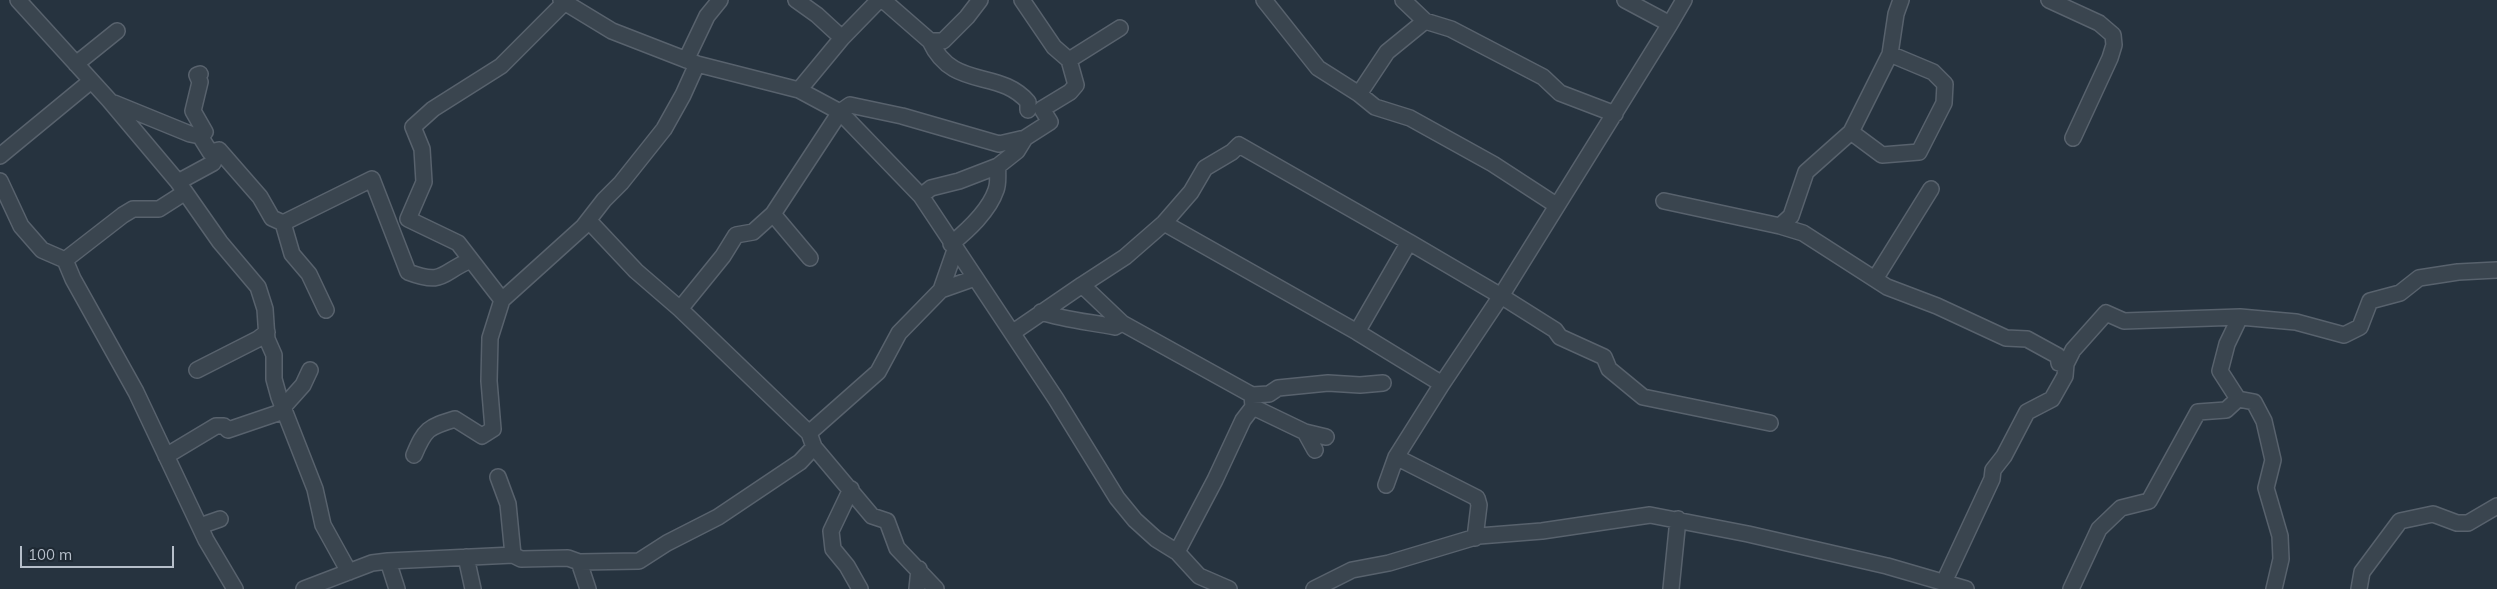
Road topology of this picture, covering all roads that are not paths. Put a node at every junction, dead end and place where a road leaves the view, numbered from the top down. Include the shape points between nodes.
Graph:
1 (18, 0) edge
2 (720, 0) edge
3 (796, 0) edge
4 (879, 0) edge
5 (884, 0) edge
6 (980, 0) edge
7 (1022, 0) edge
8 (1264, 0) edge
9 (1403, 0) edge
10 (1625, 0) edge
11 (1684, 0) edge
12 (1901, 0) edge
13 (564, 1) edge
14 (2057, 2) edge
15 (1425, 21) junction
16 (1670, 24) junction
17 (1120, 28) dead end
18 (117, 31) dead end
19 (842, 38) junction
20 (930, 41) junction
21 (1890, 54) junction
22 (1070, 60) junction
23 (692, 62) junction
24 (76, 64) junction
25 (200, 74) dead end
26 (91, 81) junction
27 (799, 90) junction
28 (1359, 94) junction
29 (110, 102) junction
30 (1028, 110) dead end
31 (840, 112) junction
32 (1615, 114) junction
33 (1851, 132) junction
34 (201, 137) junction
35 (1025, 138) junction
36 (2073, 138) dead end
37 (219, 150) junction
38 (0, 156) edge
39 (998, 166) junction
40 (0, 182) edge
41 (181, 188) junction
42 (1931, 189) dead end
43 (920, 196) junction
44 (1664, 201) dead end
45 (1556, 205) junction
46 (773, 214) junction
47 (589, 221) junction
48 (283, 222) junction
49 (1164, 223) junction
50 (1780, 226) junction
51 (1409, 242) junction
52 (953, 247) junction
53 (810, 258) dead end
54 (65, 260) junction
55 (471, 260) junction
56 (2497, 270) edge
57 (975, 278) junction
58 (1876, 279) junction
59 (1082, 285) junction
60 (941, 290) junction
61 (1501, 296) junction
62 (502, 300) junction
63 (680, 309) junction
64 (326, 310) dead end
65 (1041, 312) junction
66 (2240, 316) junction
67 (1122, 323) junction
68 (267, 332) junction
69 (1357, 332) junction
70 (1012, 333) junction
71 (2066, 364) junction
72 (197, 370) dead end
73 (314, 376) dead end
74 (1383, 383) dead end
75 (1442, 384) junction
76 (2238, 399) junction
77 (1253, 401) junction
78 (284, 408) junction
79 (1770, 423) dead end
80 (1305, 432) junction
81 (1326, 437) dead end
82 (812, 440) junction
83 (1315, 450) dead end
84 (414, 455) dead end
85 (166, 456) junction
86 (1396, 457) junction
87 (498, 477) dead end
88 (1386, 485) dead end
89 (851, 488) junction
90 (2497, 506) edge
91 (220, 518) dead end
92 (1678, 519) junction
93 (200, 526) junction
94 (1475, 538) junction
95 (1177, 552) junction
96 (513, 555) junction
97 (466, 557) junction
98 (388, 561) junction
99 (579, 562) junction
100 (919, 570) junction
101 (350, 572) junction
102 (1198, 583) edge
103 (1948, 586) edge
104 (235, 589) edge
105 (304, 589) edge
106 (397, 589) edge
107 (473, 589) edge
108 (588, 589) edge
109 (860, 589) edge
110 (917, 589) edge
111 (936, 589) edge
112 (1229, 589) edge
113 (1314, 589) edge
114 (1671, 589) edge
115 (1966, 589) edge
116 (2071, 589) edge
117 (2274, 589) edge
118 (2359, 589) edge

1 - 24 street
2 - 23 street via 707,16
3 - 19 street
4 - 19 street
5 - 20 street
6 - 20 street via 943,41
7 - 22 street via 1054,47
8 - 28 street via 1318,68
9 - 15 street
10 - 16 street
11 - 16 street
12 - 21 street
13 - 23 street via 612,31
13 - 55 street via 500,66 433,109 413,127 422,149 424,182 408,219 458,243
14 - 36 street via 2099,23 2114,35 2110,58
15 - 28 street via 1387,52
15 - 32 street via 1451,29 1543,77 1560,94
16 - 32 street
17 - 22 street
18 - 24 street
19 - 27 street
20 - 30 street via 938,54 964,75 1014,88 1028,102
21 - 33 street
21 - 33 street via 1933,72 1945,84 1944,103 1919,152 1882,155
22 - 35 street via 1076,85 1042,110 1050,122
23 - 27 street
23 - 47 street via 683,95 664,129
24 - 26 street
25 - 34 street via 197,75 200,82 193,111 204,132
26 - 29 street
26 - 38 street
27 - 31 street
28 - 45 street via 1375,107 1410,118 1493,164
29 - 34 street
29 - 41 street
31 - 35 street via 850,105 873,109 999,144
31 - 43 street
31 - 46 street
32 - 45 street
33 - 50 street via 1806,172 1791,216
34 - 37 street via 210,152
35 - 39 street via 1017,150
37 - 41 street via 214,163
37 - 48 street via 260,197 272,218
39 - 43 street via 931,188
39 - 52 street via 996,190 990,202
40 - 54 street via 21,226 42,250
41 - 54 street via 160,209 134,209 123,215
41 - 68 street via 258,287 265,309
42 - 58 street
43 - 52 street
44 - 50 street
45 - 61 street
46 - 53 street
46 - 63 street via 753,232 736,235
47 - 62 street
47 - 63 street via 636,271
48 - 55 street via 372,179 408,272 438,279
48 - 64 street via 292,254 309,274
49 - 51 street via 1191,192 1205,168 1239,144
49 - 59 street via 1125,257
49 - 69 street
50 - 58 street via 1803,233
51 - 61 street
51 - 69 street
52 - 57 street
52 - 60 street
54 - 85 street via 136,392
55 - 62 street
56 - 66 street via 2419,278 2400,293 2370,301 2360,327 2344,335 2296,322
57 - 60 street
57 - 70 street
58 - 71 street via 1887,287 2006,338 2027,339 2058,356 2059,363
59 - 65 street
59 - 67 street
60 - 82 street via 899,333 878,372
61 - 75 street
61 - 79 street via 1555,330 1560,337 1604,357 1609,369 1643,397
62 - 84 street via 490,338 493,428 482,436 455,419 432,426 423,433
63 - 82 street
65 - 67 street via 1063,320 1084,320 1115,327
65 - 70 street
66 - 71 street via 2124,321 2106,313 2073,350
66 - 76 street via 2227,344 2220,371
67 - 77 street
68 - 72 street
68 - 78 street via 274,355 274,379
69 - 75 street
70 - 95 street via 1117,498 1156,539
71 - 103 street via 2065,376 2052,398 2027,412 1993,470
73 - 78 street
74 - 77 street via 1328,382 1278,388
75 - 86 street
76 - 116 street via 2226,410 2198,412 2149,500 2121,508 2099,529
76 - 117 street via 2254,402 2264,421 2274,460 2266,488 2280,536 2281,559
77 - 80 street
77 - 95 street
78 - 85 street via 228,430 224,426 216,426
78 - 101 street via 315,489 324,525
80 - 81 street
80 - 83 street
82 - 89 street
82 - 99 street via 800,462 718,517 639,561
85 - 93 street
86 - 88 street
86 - 94 street via 1477,498
87 - 96 street via 508,504
89 - 100 street via 872,516 887,521 897,548
89 - 109 street via 832,531 833,549
90 - 118 street via 2468,523 2433,514 2400,521 2362,572
91 - 93 street
92 - 94 street via 1650,515
92 - 103 street via 1887,566
92 - 114 street
93 - 104 street
94 - 113 street via 1352,570
95 - 102 street
96 - 97 street
96 - 99 street via 522,559 568,558
97 - 98 street
97 - 107 street
98 - 101 street via 372,563
98 - 106 street
99 - 108 street
100 - 110 street
100 - 111 street
101 - 105 street
102 - 112 street
103 - 115 street

